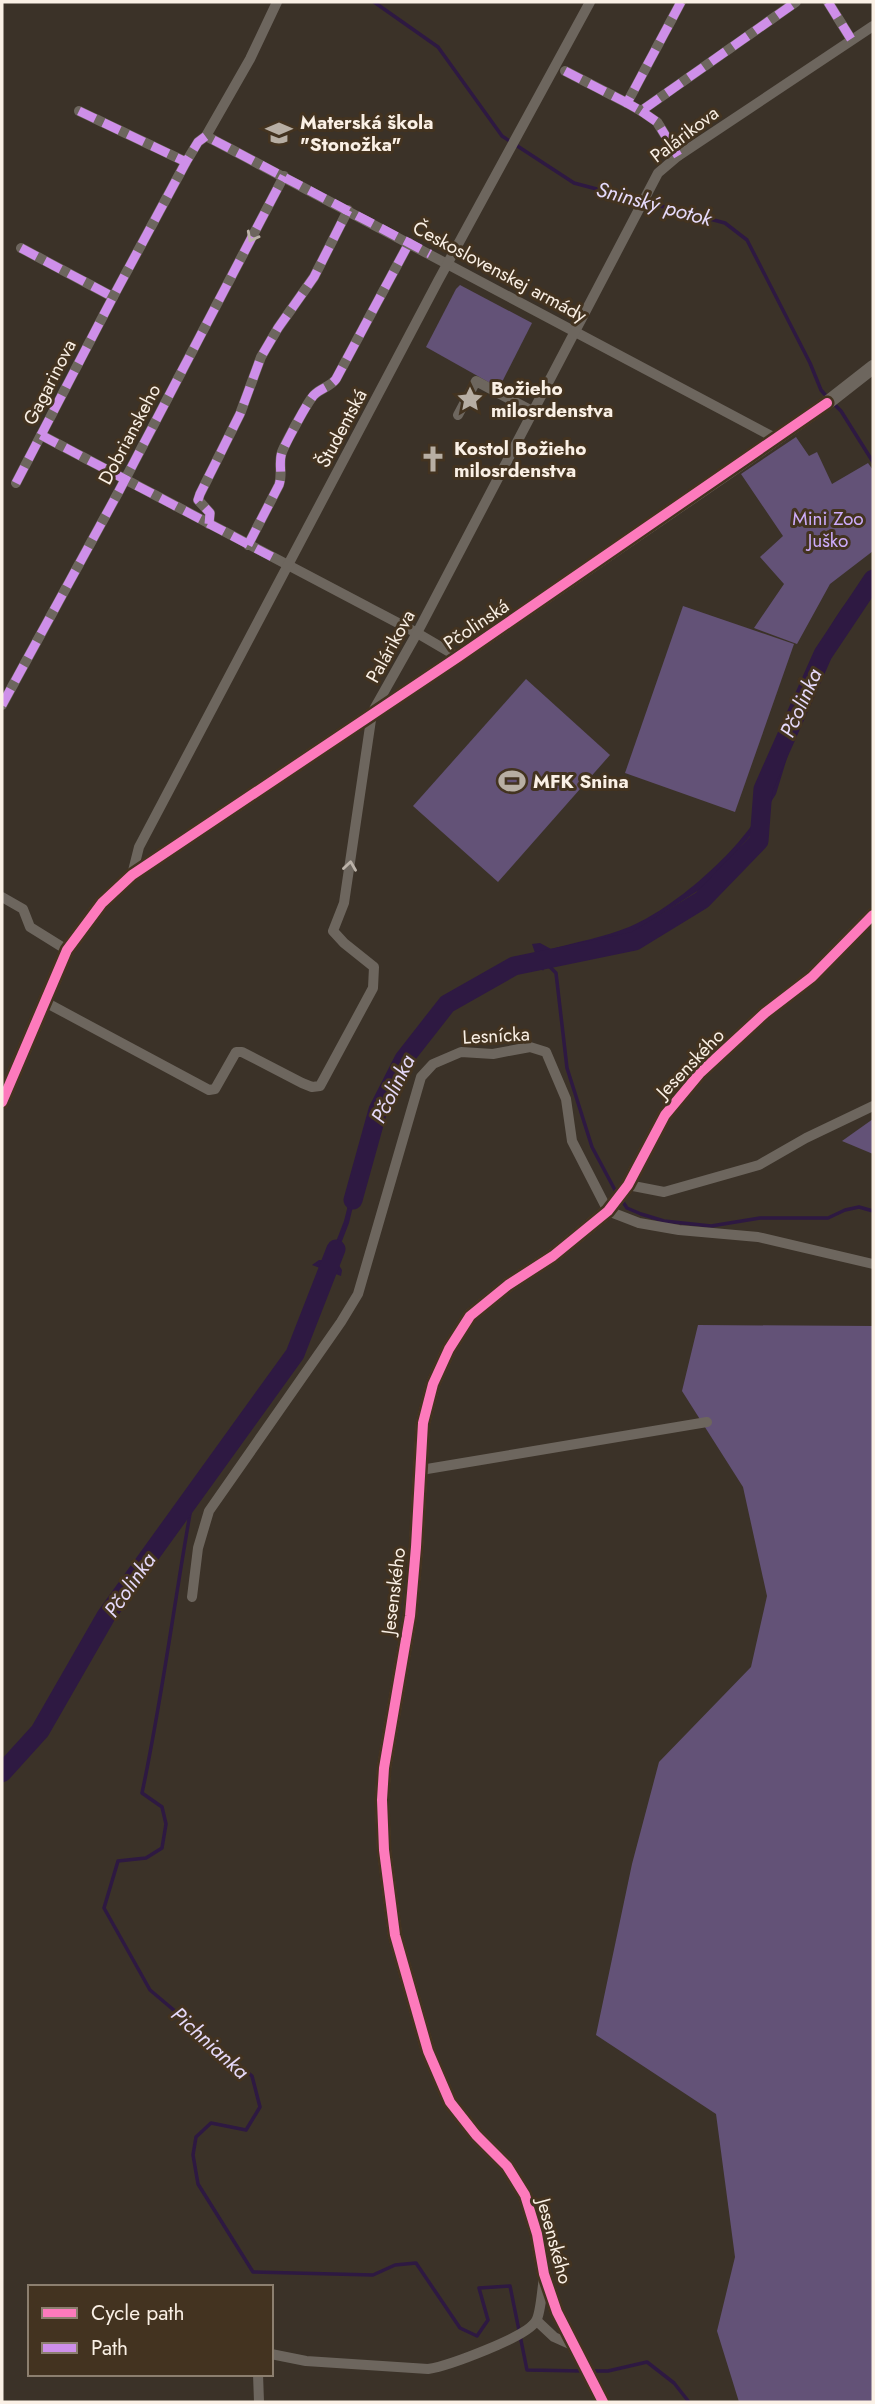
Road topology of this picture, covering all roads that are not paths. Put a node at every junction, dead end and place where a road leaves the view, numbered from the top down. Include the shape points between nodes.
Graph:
1 (277, 2) edge
2 (590, 2) edge
3 (681, 2) edge
4 (796, 2) edge
5 (828, 2) edge
6 (873, 26) edge
7 (851, 39) junction
8 (565, 71) dead end
9 (627, 103) junction
10 (79, 111) dead end
11 (641, 111) junction
12 (206, 136) junction
13 (678, 156) junction
14 (186, 162) junction
15 (284, 177) junction
16 (348, 210) junction
17 (409, 243) junction
18 (21, 248) dead end
19 (447, 263) junction
20 (113, 297) junction
21 (574, 330) junction
22 (873, 368) edge
23 (532, 411) junction
24 (458, 415) dead end
25 (41, 435) junction
26 (777, 439) junction
27 (125, 480) junction
28 (16, 483) dead end
29 (209, 524) junction
30 (248, 545) junction
31 (288, 566) junction
32 (417, 633) junction
33 (458, 657) junction
34 (2, 705) edge
35 (372, 713) junction
36 (132, 875) junction
37 (2, 897) edge
38 (873, 915) edge
39 (67, 950) junction
40 (45, 1002) junction
41 (2, 1102) edge
42 (873, 1106) edge
43 (628, 1185) junction
44 (608, 1211) junction
45 (873, 1264) edge
46 (707, 1422) dead end
47 (421, 1470) junction
48 (192, 1597) dead end
49 (544, 2274) junction
50 (537, 2321) junction
51 (574, 2346) junction
52 (273, 2354) edge
53 (258, 2376) edge
54 (260, 2402) edge
55 (603, 2402) edge

1 - 12 street, Gagarinova
2 - 19 street, Študentská
3 - 9 street
4 - 11 street
5 - 7 street
6 - 7 street, Palárikova
7 - 13 street, Palárikova
8 - 9 street
9 - 11 street
10 - 14 street
11 - 13 street via 657,122
12 - 14 street, Gagarinova
12 - 15 street, Československej armády
13 - 21 street, Palárikova via 657,173
14 - 20 street, Gagarinova
15 - 16 street, Československej armády
15 -> 27 street, Dobrianskeho
16 - 17 street, Československej armády
16 - 29 street via 314,277 261,357 240,414 200,494 198,500 210,513
17 - 19 street, Československej armády
17 - 30 street via 336,379 312,396 282,452 279,485
18 - 20 street
19 - 21 street, Československej armády
19 - 31 street, Študentská
20 - 25 street, Gagarinova
21 - 23 street, Palárikova
21 - 26 street, Československej armády
22 - 26 street, Pčolinská
23 - 24 street via 477,381
23 - 32 street, Palárikova
25 - 27 street
25 - 28 street, Gagarinova
26 - 33 street, Pčolinská
27 - 29 street
27 - 34 street, Dobrianskeho
29 - 30 street
30 - 31 street
31 - 32 street
31 - 36 street, Študentská via 139,848
32 - 33 street
32 - 35 street, Palárikova
33 - 35 street, Pčolinská
35 - 36 street, Pčolinská
40 -> 35 street, Palárikova via 209,1090 215,1089 236,1052 302,1083 320,1086 373,988 374,967 333,931 344,903
36 - 39 street, Pčolinská via 102,903
37 - 39 street via 23,909 30,927
38 - 43 street, Jesenského via 812,977 765,1013 701,1073 665,1115
39 - 40 street, Pčolinská
40 - 41 street, Pčolinská
42 - 43 street via 759,1165 664,1192
43 - 44 street, Jesenského
44 - 45 street via 639,1223 758,1237
44 - 47 street, Jesenského via 470,1316 433,1384 423,1423
44 - 48 street, Lesnícka via 572,1141 566,1099 546,1052 530,1047 493,1054 461,1052 433,1064 421,1077 358,1294 209,1511 198,1548
46 - 47 street
47 - 49 street, Jesenského via 410,1616 382,1789 395,1935 433,2064 450,2102 508,2166 525,2195
49 - 50 street
49 - 51 street, Jesenského via 556,2312
50 - 51 street via 554,2337
50 - 52 street via 463,2361 428,2369
51 - 55 street, Jesenského
53 - 54 street

